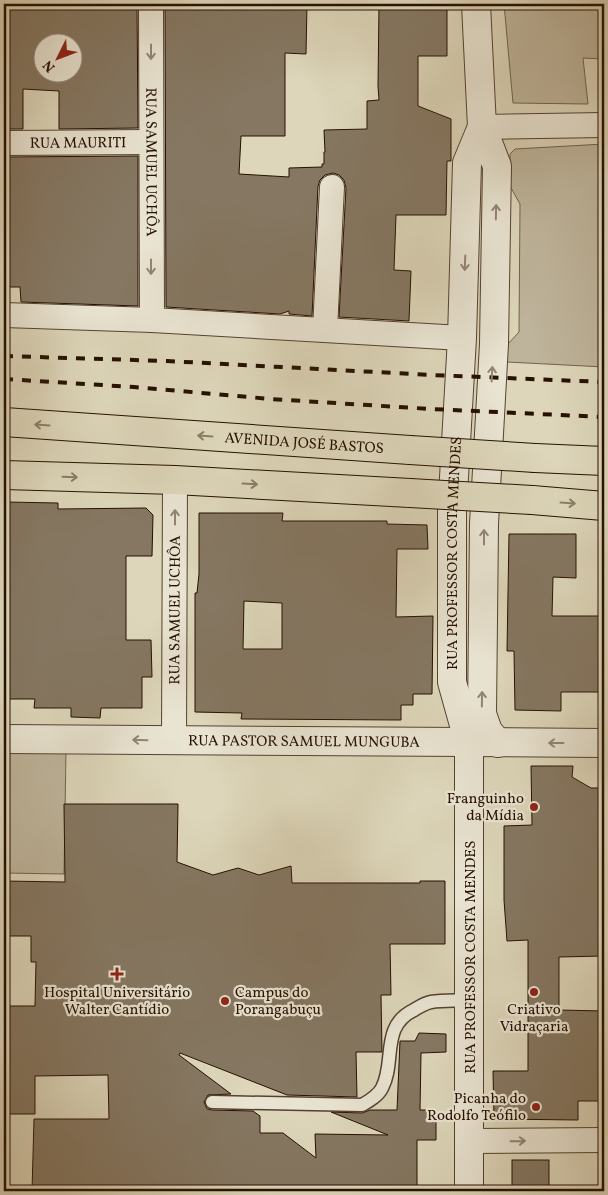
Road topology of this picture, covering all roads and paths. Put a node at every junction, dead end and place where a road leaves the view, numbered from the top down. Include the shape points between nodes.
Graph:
1 (150, 4) edge
2 (476, 4) edge
3 (604, 125) edge
4 (482, 127) junction
5 (151, 142) junction
6 (4, 143) edge
7 (332, 187) dead end
8 (4, 315) edge
9 (152, 320) junction
10 (325, 330) junction
11 (462, 338) junction
12 (4, 422) edge
13 (604, 461) edge
14 (4, 475) edge
15 (175, 480) junction
16 (604, 506) edge
17 (4, 739) edge
18 (174, 741) junction
19 (469, 743) junction
20 (498, 743) junction
21 (604, 743) edge
22 (470, 1000) junction
23 (212, 1102) dead end
24 (604, 1140) edge
25 (470, 1141) junction
26 (469, 1191) edge

1 -> 5 street, RUA SAMUEL UCHÔA
2 - 4 street, RUA PROFESSOR COSTA MENDES
3 - 4 street
4 -> 11 street, RUA PROFESSOR COSTA MENDES via 467,162
20 -> 4 street, RUA PROFESSOR COSTA MENDES via 488,731 482,714 484,524 494,344 497,166
5 - 6 street, RUA MAURITI
5 -> 9 street, RUA SAMUEL UCHÔA
7 - 10 street
8 - 9 street
9 - 10 street
10 - 11 street
11 - 19 street, RUA PROFESSOR COSTA MENDES via 452,512 452,682
13 -> 12 main road, AVENIDA JOSÉ BASTOS, bridge
14 -> 15 main road
15 -> 16 main road, bridge
18 -> 15 street, RUA SAMUEL UCHÔA
18 -> 17 street, RUA PASTOR SAMUEL MUNGUBA
18 - 19 street, RUA PASTOR SAMUEL MUNGUBA
19 - 20 street, RUA PASTOR SAMUEL MUNGUBA
19 - 22 street, RUA PROFESSOR COSTA MENDES
21 -> 20 street, RUA PASTOR SAMUEL MUNGUBA
22 - 23 lane via 430,1002 408,1012 393,1030 382,1088 362,1105
22 - 25 street, RUA PROFESSOR COSTA MENDES
25 -> 24 street
25 - 26 street, RUA PROFESSOR COSTA MENDES

